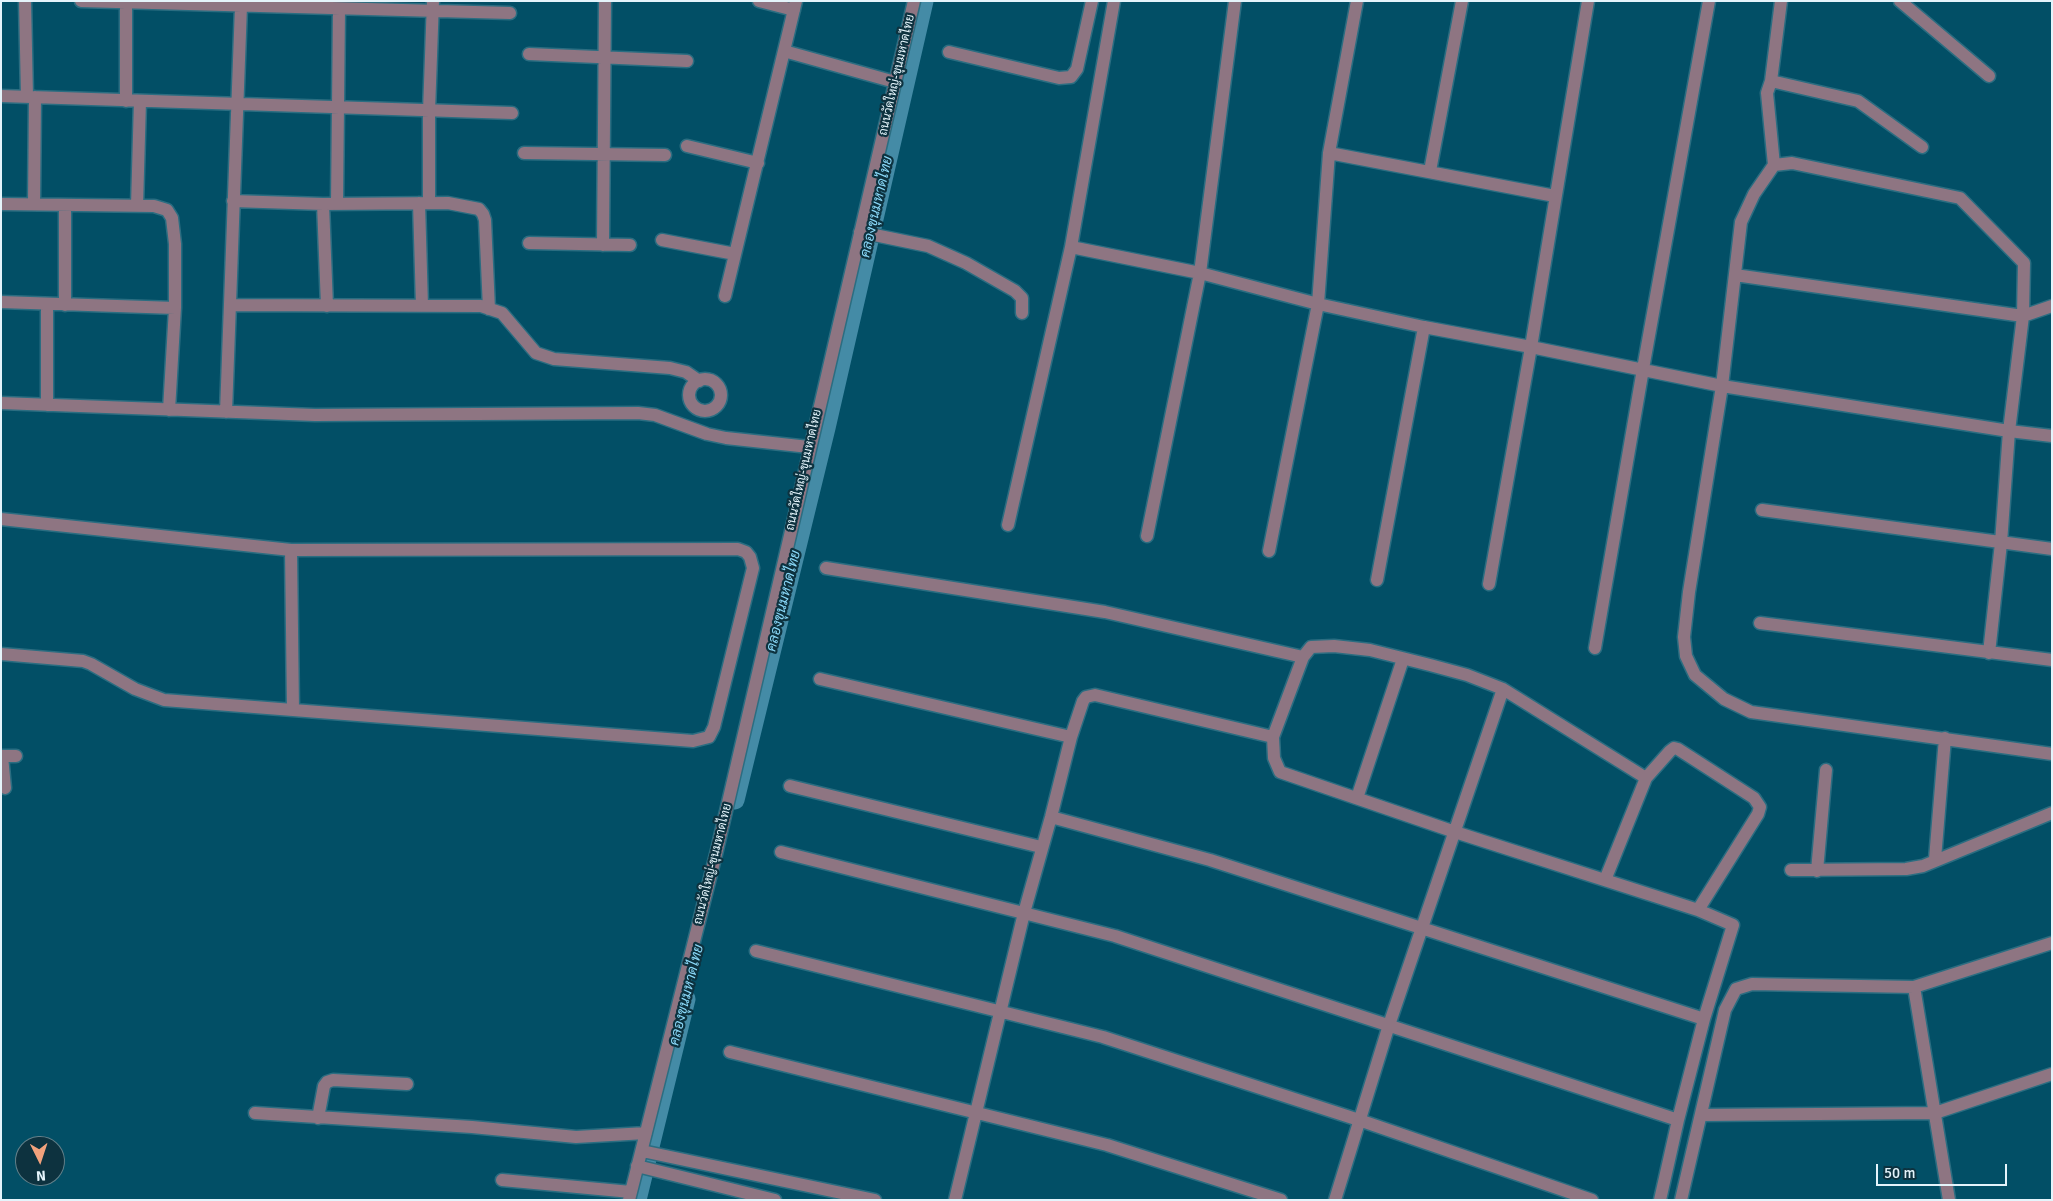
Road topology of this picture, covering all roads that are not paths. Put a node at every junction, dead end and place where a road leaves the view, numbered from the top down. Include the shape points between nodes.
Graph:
1 (25, 1) edge
2 (81, 1) edge
3 (605, 1) edge
4 (759, 1) edge
5 (914, 1) edge
6 (1092, 1) edge
7 (1114, 1) edge
8 (1235, 1) edge
9 (1357, 1) edge
10 (1462, 1) edge
11 (1588, 1) edge
12 (1709, 1) edge
13 (1781, 1) edge
14 (1900, 1) edge
15 (126, 4) junction
16 (795, 5) edge
17 (241, 6) junction
18 (434, 6) edge
19 (339, 9) junction
20 (510, 13) dead end
21 (784, 51) junction
22 (949, 52) dead end
23 (529, 54) dead end
24 (603, 58) junction
25 (687, 61) dead end
26 (1989, 76) dead end
27 (1771, 81) junction
28 (895, 82) junction
29 (1, 96) edge
30 (31, 97) junction
31 (126, 100) junction
32 (140, 101) junction
33 (236, 104) junction
34 (339, 108) junction
35 (429, 110) junction
36 (512, 113) dead end
37 (687, 146) dead end
38 (1922, 147) dead end
39 (524, 153) dead end
40 (1329, 153) junction
41 (602, 154) junction
42 (665, 155) dead end
43 (758, 163) junction
44 (1774, 165) junction
45 (1430, 171) junction
46 (1555, 196) junction
47 (233, 201) junction
48 (337, 203) junction
49 (424, 203) junction
50 (1, 204) edge
51 (34, 204) junction
52 (323, 204) junction
53 (65, 205) junction
54 (137, 206) junction
55 (865, 233) junction
56 (662, 240) dead end
57 (529, 243) dead end
58 (603, 245) junction
59 (630, 245) dead end
60 (1071, 247) junction
61 (735, 254) junction
62 (1200, 273) junction
63 (1735, 275) junction
64 (725, 296) dead end
65 (1, 302) edge
66 (47, 304) junction
67 (1318, 304) junction
68 (65, 305) junction
69 (230, 305) junction
70 (326, 306) junction
71 (422, 306) junction
72 (2052, 306) edge
73 (175, 308) junction
74 (489, 309) junction
75 (1022, 313) dead end
76 (2023, 316) junction
77 (1424, 327) junction
78 (1531, 347) junction
79 (1643, 369) junction
80 (699, 381) junction
81 (1722, 386) junction
82 (1, 403) edge
83 (47, 405) junction
84 (169, 410) junction
85 (706, 411) junction
86 (226, 412) junction
87 (2009, 431) junction
88 (707, 434) junction
89 (2052, 436) edge
90 (809, 447) junction
91 (1762, 510) dead end
92 (1, 519) edge
93 (1008, 525) dead end
94 (1147, 536) dead end
95 (2001, 542) junction
96 (2052, 549) edge
97 (291, 550) junction
98 (1269, 552) dead end
99 (826, 568) dead end
100 (1377, 580) dead end
101 (1489, 584) dead end
102 (1760, 624) dead end
103 (1595, 648) dead end
104 (1989, 653) junction
105 (1, 654) edge
106 (1303, 657) junction
107 (1404, 659) junction
108 (2052, 660) edge
109 (820, 679) dead end
110 (1503, 689) junction
111 (293, 710) junction
112 (1071, 737) junction
113 (1273, 737) junction
114 (1946, 738) junction
115 (2052, 754) edge
116 (2, 756) edge
117 (16, 756) dead end
118 (1826, 770) dead end
119 (1646, 778) junction
120 (790, 786) dead end
121 (5, 788) dead end
122 (1357, 798) junction
123 (2052, 813) edge
124 (1051, 817) junction
125 (1455, 832) junction
126 (1042, 846) junction
127 (781, 852) dead end
128 (1935, 860) junction
129 (1791, 870) dead end
130 (1817, 871) junction
131 (1605, 880) junction
132 (1698, 910) junction
133 (1024, 913) junction
134 (1422, 929) junction
135 (2052, 943) edge
136 (756, 951) dead end
137 (1914, 987) junction
138 (1000, 1012) junction
139 (1704, 1019) junction
140 (1389, 1025) junction
141 (730, 1052) dead end
142 (2052, 1074) edge
143 (407, 1084) dead end
144 (256, 1113) dead end
145 (976, 1113) junction
146 (1935, 1113) junction
147 (1701, 1115) junction
148 (318, 1118) junction
149 (1359, 1120) junction
150 (1678, 1120) junction
151 (646, 1133) junction
152 (647, 1152) junction
153 (643, 1168) junction
154 (739, 1171) junction
155 (502, 1180) dead end
156 (734, 1195) edge
157 (630, 1196) edge
158 (775, 1200) edge
159 (875, 1200) edge
160 (956, 1200) edge
161 (1282, 1200) edge
162 (1335, 1200) edge
163 (1592, 1200) edge
164 (1660, 1200) edge
165 (1681, 1200) edge
166 (1949, 1200) edge

1 - 30 street
2 - 15 street
3 - 24 street
4 - 16 street
5 - 28 street, ถนนวัดใหญ่-ขุนมหาดไทย
6 - 22 street via 1077,69 1071,77 1059,78
7 - 60 street
8 - 62 street
9 - 40 street
10 - 45 street
11 - 46 street
12 - 79 street
13 - 27 street
14 - 26 street
15 - 17 street
15 - 31 street
16 - 21 street
17 - 19 street
17 - 33 street
18 - 19 street
18 - 20 street
18 - 35 street
19 - 34 street
21 - 28 street
21 - 43 street
23 - 24 street
24 - 25 street
24 - 41 street
27 - 38 street via 1858,101
27 - 44 street via 1767,93
28 - 55 street, ถนนวัดใหญ่-ขุนมหาดไทย
29 - 30 street
30 - 31 street
30 - 51 street
31 - 32 street
32 - 33 street
32 - 54 street
33 - 34 street
33 - 47 street
34 - 35 street
34 - 48 street
35 - 36 street
35 - 49 street
37 - 43 street
39 - 41 street
40 - 45 street
40 - 67 street
41 - 42 street
41 - 58 street
43 - 61 street
44 - 63 street via 1754,194 1741,222
44 - 76 street via 1792,163 1960,198 2024,263
45 - 46 street
46 - 78 street
47 - 52 street
47 - 69 street
48 - 49 street
48 - 52 street
49 - 71 street
49 - 74 street via 448,203 478,209 483,214
50 - 51 street
51 - 53 street
52 - 70 street
53 - 54 street
53 - 68 street
54 - 73 street via 167,210 172,218
55 - 75 street via 928,246 951,256 1014,291 1022,298
55 - 90 street, ถนนวัดใหญ่-ขุนมหาดไทย
56 - 61 street
57 - 58 street
58 - 59 street
60 - 62 street
60 - 93 street
61 - 64 street
62 - 67 street
62 - 94 street
63 - 76 street
63 - 81 street
65 - 66 street
66 - 68 street
66 - 83 street
67 - 77 street
67 - 98 street
68 - 73 street
69 - 70 street
69 - 86 street
70 - 71 street
71 - 74 street via 480,306
72 - 76 street
73 - 84 street
74 - 80 street via 502,313 536,353 554,359 670,368 686,372
76 - 87 street
77 - 78 street
77 - 100 street
78 - 79 street
78 - 101 street
79 - 81 street
79 - 103 street
80 - 85 street via 691,388 690,399 696,408
80 - 85 street via 715,382 720,392 716,407
81 - 87 street
81 - 114 street via 1684,637 1686,656 1695,675 1724,699 1751,712
82 - 83 street
83 - 84 street
84 - 86 street
85 - 88 street
86 - 88 street via 315,415 638,413 678,422
87 - 89 street
87 - 95 street
88 - 90 street
90 - 151 street, ถนนวัดใหญ่-ขุนมหาดไทย via 717,850
91 - 95 street
92 - 97 street
95 - 96 street
95 - 104 street
97 - 111 street
97 - 111 street via 738,549 750,557 753,568 714,727 709,737 702,740 693,742
99 - 106 street via 1105,612
102 - 104 street
104 - 108 street
105 - 111 street via 83,661 135,689 164,700
106 - 107 street via 1311,647 1322,646 1370,650
106 - 113 street
107 - 110 street via 1467,675
107 - 122 street
109 - 112 street
110 - 119 street
110 - 125 street
112 - 113 street via 1080,706 1091,695
112 - 124 street
113 - 122 street via 1274,758 1280,772
114 - 115 street
114 - 128 street
116 - 117 street
116 - 121 street
118 - 130 street
119 - 131 street
119 - 132 street via 1670,751 1678,749 1754,798 1760,807
120 - 126 street
122 - 125 street
123 - 128 street
124 - 126 street
124 - 134 street via 1210,860
125 - 131 street
125 - 134 street
126 - 133 street
127 - 133 street
128 - 130 street via 1906,869
129 - 130 street
131 - 132 street
132 - 139 street via 1733,925
133 - 138 street
133 - 140 street via 1116,936
134 - 139 street
134 - 140 street
135 - 137 street
136 - 138 street
137 - 146 street
137 - 147 street via 1752,984 1736,989 1725,1010
138 - 145 street
138 - 149 street via 1102,1037
139 - 150 street
140 - 149 street
140 - 150 street
141 - 145 street
142 - 146 street
143 - 148 street via 327,1082
144 - 148 street
145 - 160 street
145 - 161 street via 1107,1145
146 - 147 street
146 - 166 street
147 - 165 street
148 - 151 street via 576,1137
149 - 162 street
149 - 163 street
150 - 164 street
151 - 152 street, ถนนวัดใหญ่-ขุนมหาดไทย
152 - 153 street, ถนนวัดใหญ่-ขุนมหาดไทย
152 - 154 street
153 - 156 street
153 - 157 street, ถนนวัดใหญ่-ขุนมหาดไทย
154 - 156 street
154 - 159 street
155 - 157 street
156 - 158 street

